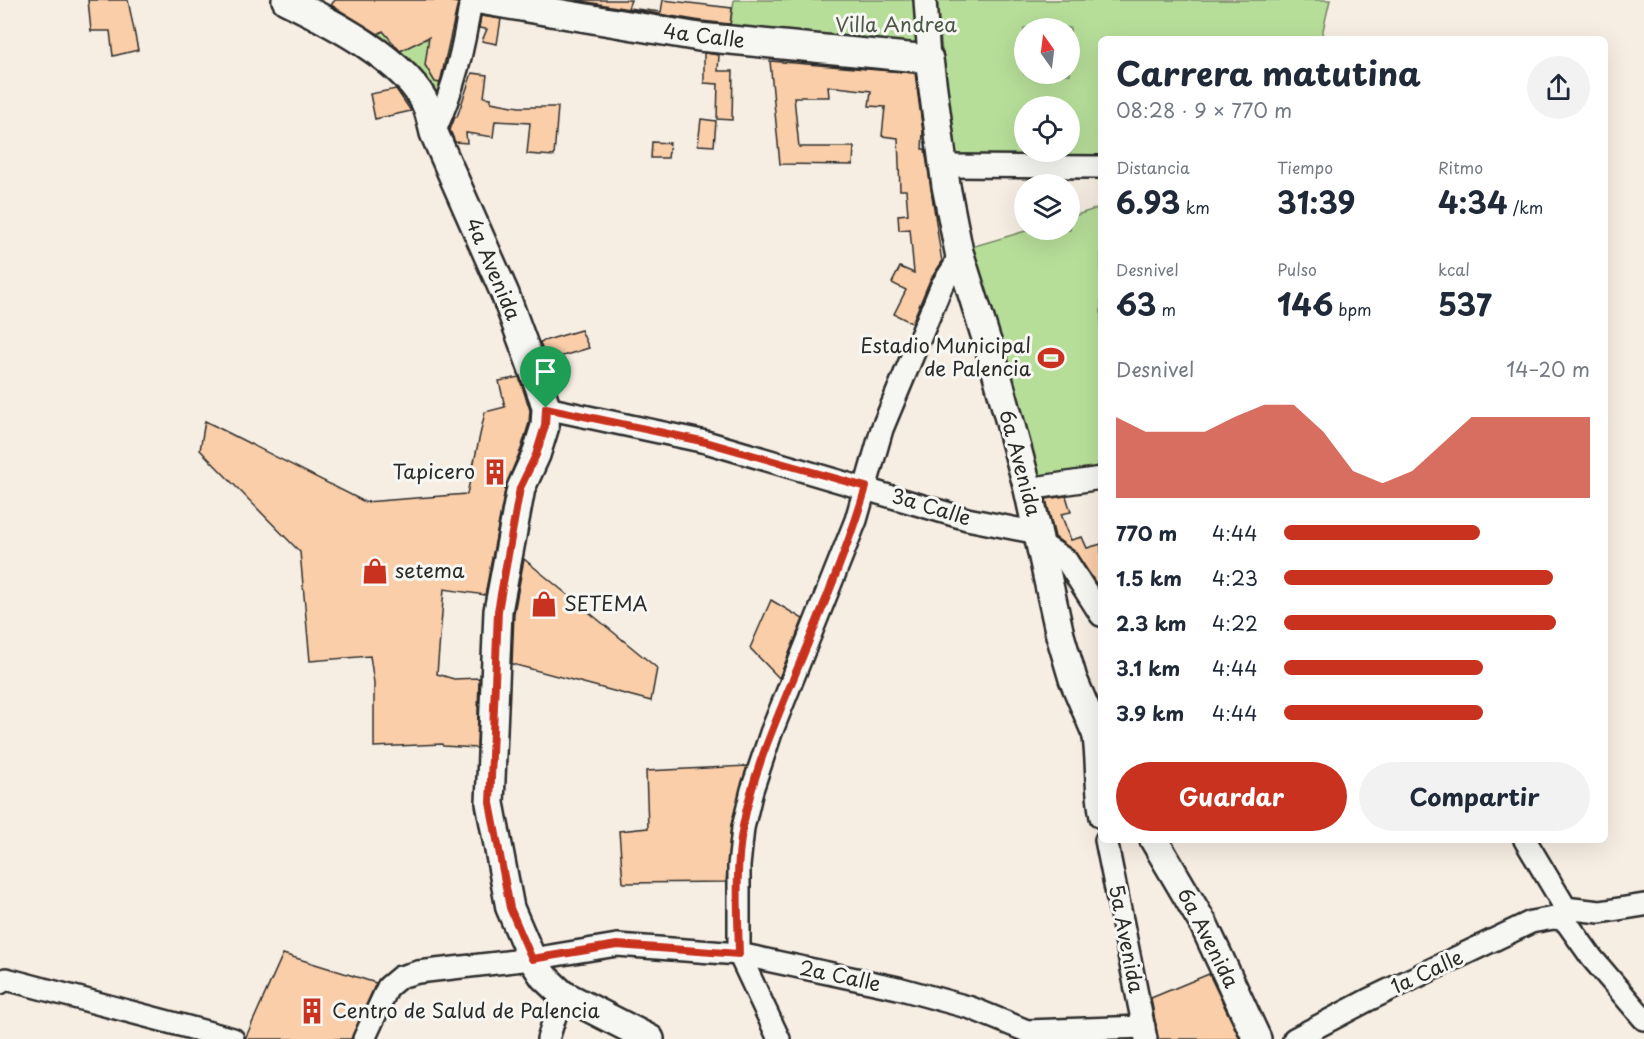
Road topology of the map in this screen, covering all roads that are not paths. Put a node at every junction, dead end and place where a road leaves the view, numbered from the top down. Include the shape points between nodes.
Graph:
1 (286, 0) edge
2 (471, 0) edge
3 (480, 0) edge
4 (925, 0) edge
5 (929, 59) junction
6 (434, 133) junction
7 (944, 166) junction
8 (1098, 167) edge
9 (959, 252) junction
10 (546, 408) junction
11 (1098, 478) edge
12 (866, 487) junction
13 (1028, 489) junction
14 (1039, 538) junction
15 (1098, 610) edge
16 (1096, 736) edge
17 (1098, 803) edge
18 (1107, 843) edge
19 (1156, 843) edge
20 (1527, 843) edge
21 (1644, 905) edge
22 (1565, 914) junction
23 (739, 954) junction
24 (532, 959) junction
25 (0, 983) edge
26 (562, 994) junction
27 (1644, 1018) edge
28 (1145, 1033) edge
29 (1027, 1035) edge
30 (233, 1039) edge
31 (363, 1039) edge
32 (548, 1039) edge
33 (650, 1039) edge
34 (779, 1039) edge
35 (1257, 1039) edge
36 (1293, 1039) edge

1 - 6 main road, 4a Avenida via 323,18 404,73 426,105
2 - 6 street via 463,55
3 - 5 main road, 4a Calle via 699,37
4 - 5 street, 6a Avenida
5 - 7 main road, 6a Avenida
6 - 10 main road, 4a Avenida via 505,294
7 - 8 street
7 - 9 main road, 6a Avenida
9 - 12 street via 882,429
9 - 13 main road, 6a Avenida
10 - 12 street, 3a Calle via 706,442
10 - 24 main road, 4a Avenida via 536,455 520,488 498,611 490,803 510,908
11 - 13 street
12 - 14 street, 3a Calle
12 - 23 street via 841,562 771,733 752,790 739,866
13 - 14 main road, 6a Avenida
14 - 15 street, 3a Calle via 1066,560
14 - 16 main road, 6a Avenida via 1060,635
16 - 17 street
18 - 28 street, 5a Avenida
19 - 35 main road, 6a Avenida via 1204,925
20 - 22 street
21 - 22 street, 1a Calle
22 - 27 street via 1592,958
22 - 36 street, 1a Calle via 1531,922
23 - 24 street, 2a Calle via 617,945
23 - 29 street, 2a Calle via 971,1008
23 - 34 street
24 - 26 main road, 4a Avenida
24 - 31 street, 2a Calle via 400,977 388,987
25 - 30 street via 6,979
26 - 32 street
26 - 33 main road, 4a Avenida
28 - 29 street, 2a Calle

